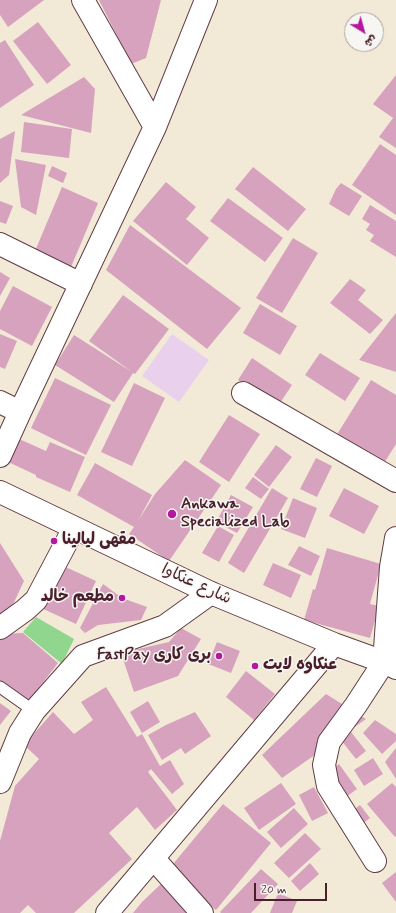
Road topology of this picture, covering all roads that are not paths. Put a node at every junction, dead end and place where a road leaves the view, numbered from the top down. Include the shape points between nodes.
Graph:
1 (83, 0) edge
2 (206, 0) edge
3 (155, 127) junction
4 (0, 244) edge
5 (81, 284) junction
6 (243, 393) dead end
7 (0, 402) edge
8 (20, 412) junction
9 (0, 456) edge
10 (396, 481) edge
11 (0, 492) edge
12 (74, 528) junction
13 (396, 538) edge
14 (211, 593) junction
15 (0, 628) edge
16 (334, 644) junction
17 (392, 662) edge
18 (0, 687) edge
19 (34, 711) junction
20 (0, 782) edge
21 (154, 859) junction
22 (375, 861) dead end
23 (107, 913) edge
24 (202, 913) edge

1 - 3 street
2 - 3 street
3 - 5 street
4 - 5 street
5 - 8 street
6 - 10 street
7 - 8 street
8 - 9 street
11 - 12 street, شارع عنكاوا
12 - 14 street, شارع عنكاوا
12 - 15 street via 36,600
13 - 17 street via 391,567
14 - 16 street, شارع عنكاوا
14 - 19 street via 165,626 84,656
16 - 17 street, شارع عنكاوا
16 - 21 street
17 - 22 street via 329,742 324,765 328,786
18 - 19 lane
19 - 20 street via 20,733
21 - 23 street
21 - 24 street

